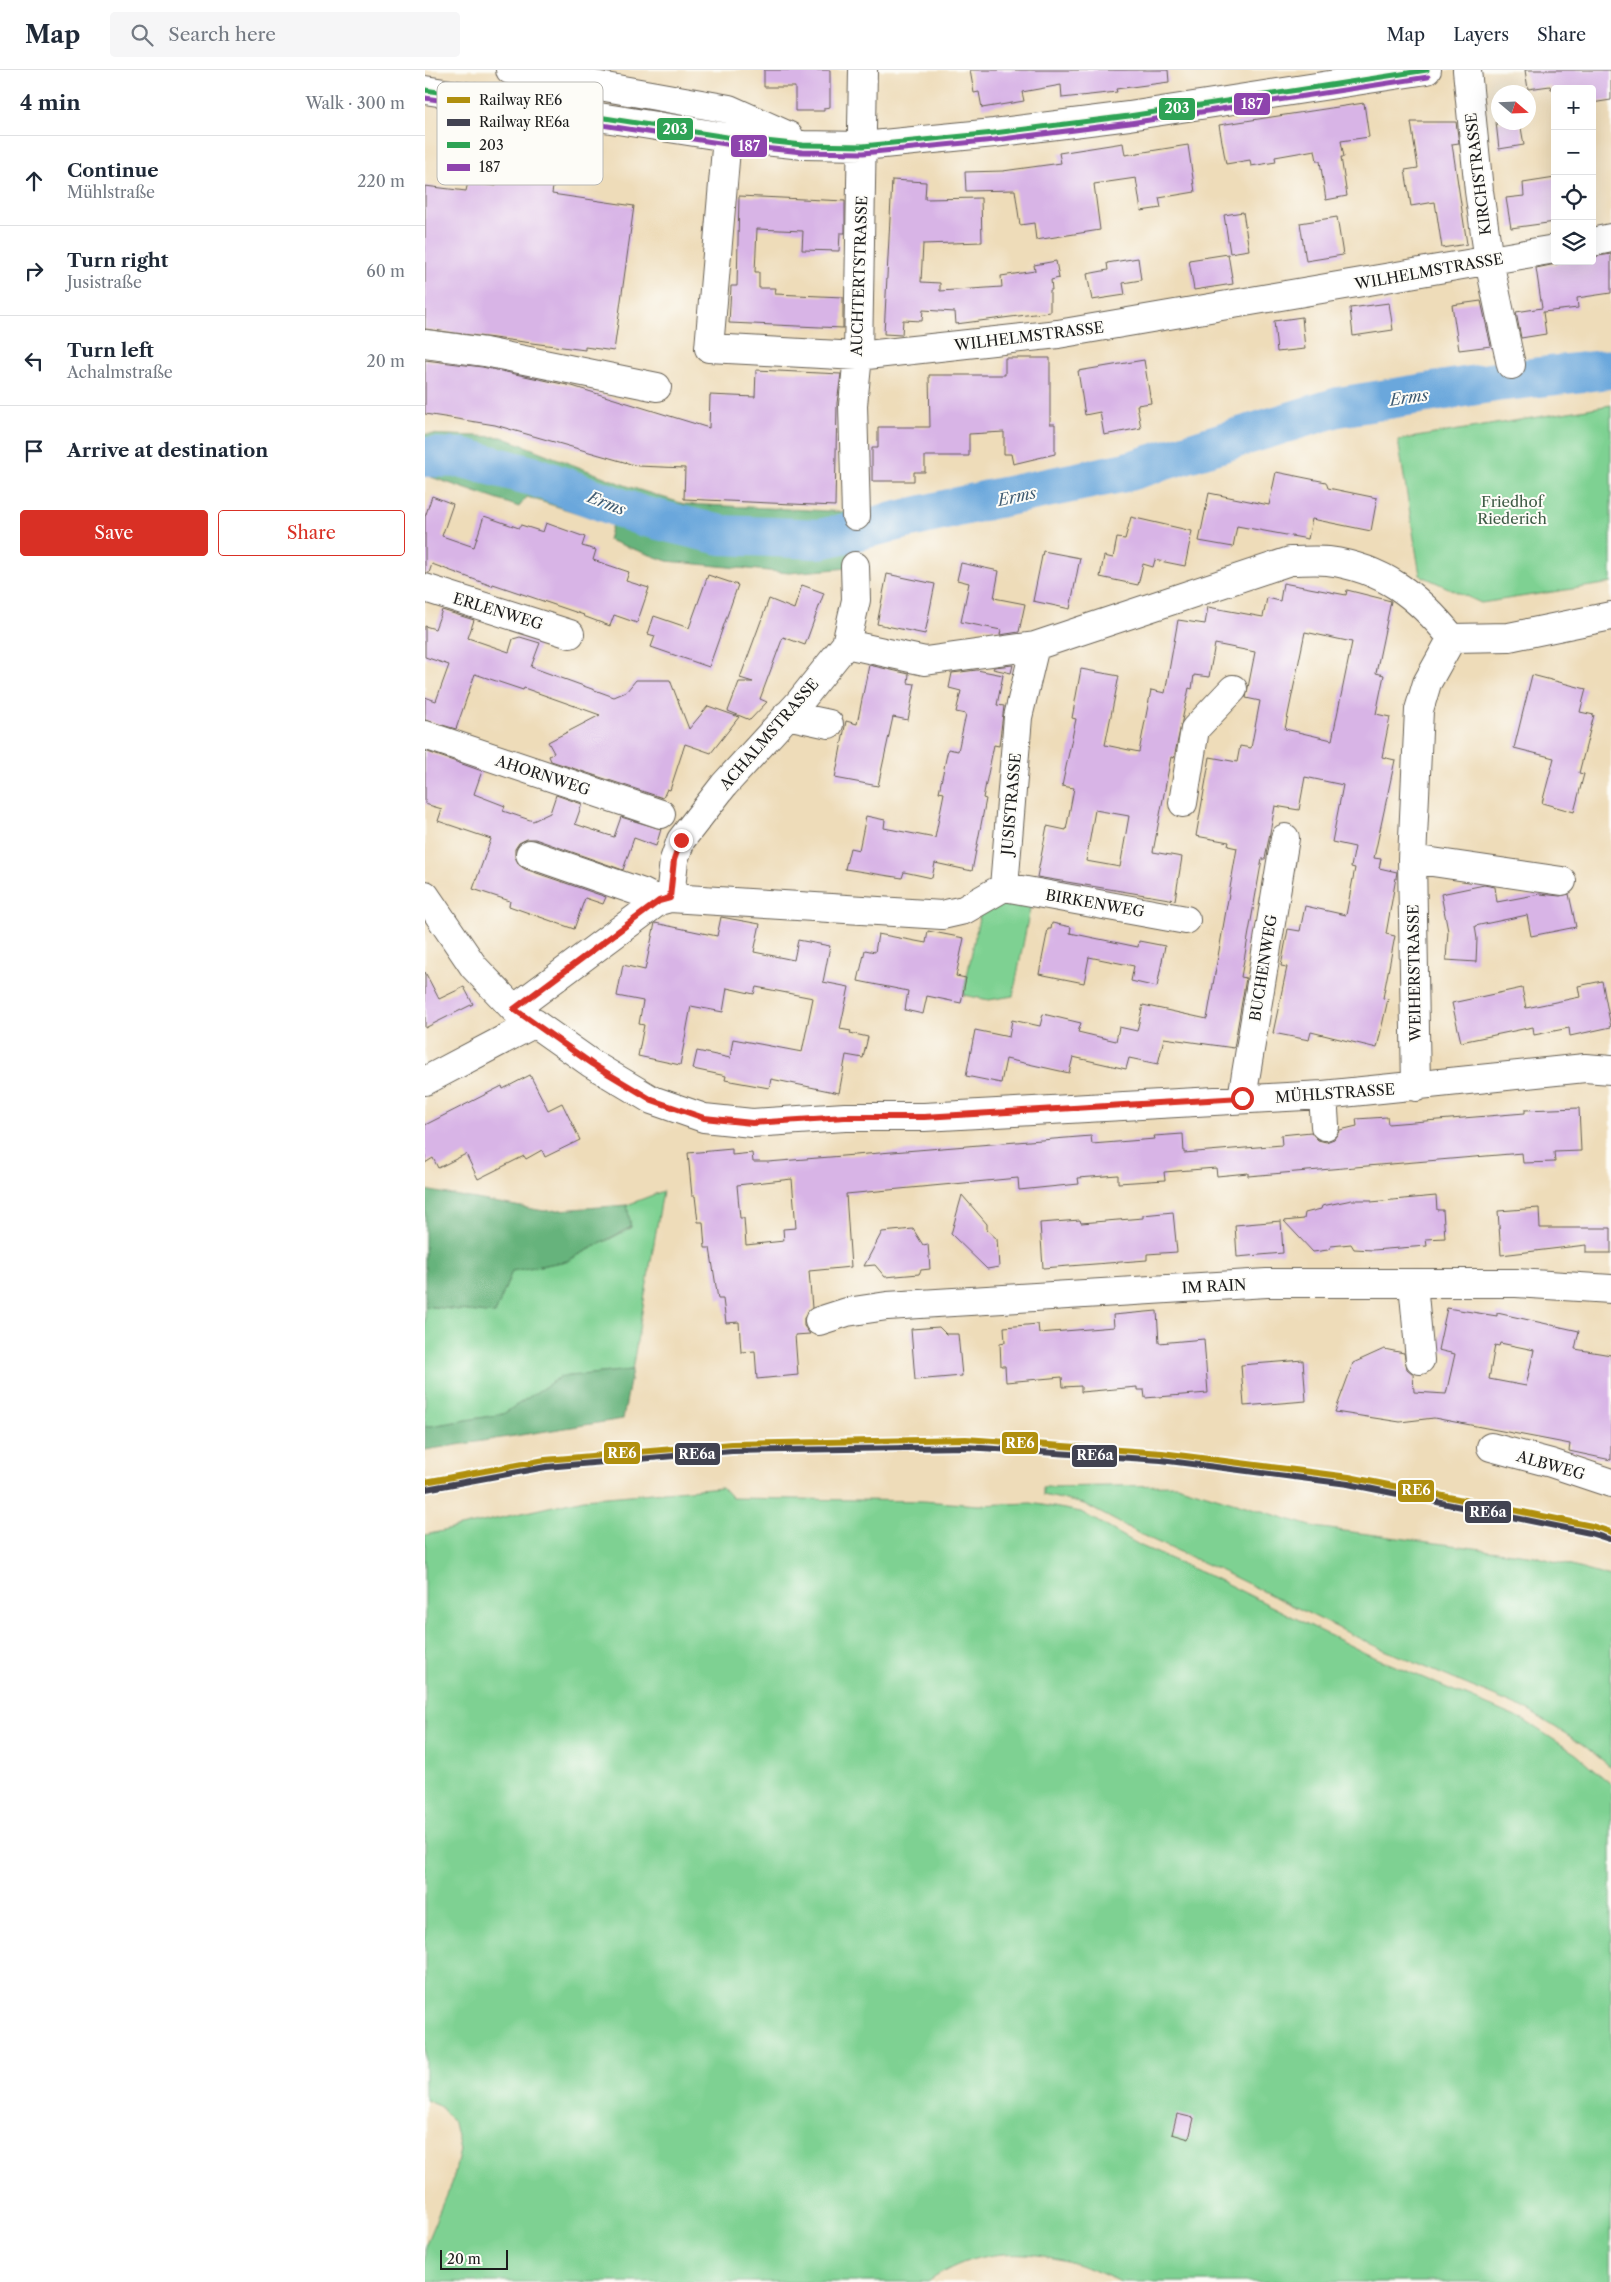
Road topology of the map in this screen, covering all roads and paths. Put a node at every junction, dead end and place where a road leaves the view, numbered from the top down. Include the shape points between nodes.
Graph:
1 (510, 70) edge
2 (863, 70) edge
3 (1427, 70) edge
4 (1467, 70) edge
5 (577, 82) edge
6 (603, 87) edge
7 (603, 118) edge
8 (727, 137) junction
9 (803, 145) junction
10 (863, 146) junction
11 (1611, 238) edge
12 (1596, 241) edge
13 (1551, 250) edge
14 (1489, 261) junction
15 (425, 344) edge
16 (858, 356) junction
17 (1511, 365) dead end
18 (657, 387) dead end
19 (856, 516) dead end
20 (855, 566) dead end
21 (425, 588) edge
22 (1611, 616) edge
23 (570, 634) dead end
24 (1452, 638) junction
25 (846, 644) junction
26 (1035, 646) junction
27 (1233, 689) dead end
28 (787, 715) junction
29 (829, 724) dead end
30 (425, 735) edge
31 (1183, 803) dead end
32 (661, 814) dead end
33 (1285, 838) dead end
34 (530, 854) dead end
35 (1413, 859) junction
36 (1562, 880) dead end
37 (1004, 887) junction
38 (425, 895) edge
39 (665, 899) junction
40 (1186, 920) dead end
41 (525, 1016) junction
42 (1611, 1070) edge
43 (425, 1081) edge
44 (1416, 1087) junction
45 (1323, 1095) junction
46 (1242, 1098) junction
47 (1325, 1126) dead end
48 (1413, 1283) junction
49 (1611, 1289) edge
50 (819, 1321) dead end
51 (1420, 1360) dead end
52 (1491, 1447) dead end
53 (1611, 1483) edge

1 - 5 street
2 - 10 street, AUCHTERTSTRASSE
3 - 10 street via 1129,116
4 - 14 street, KIRCHSTRASSE
6 - 9 street via 729,109 785,132
7 - 8 street
8 - 9 street
8 - 16 street, WILHELMSTRASSE via 709,348
9 - 10 street
10 - 16 street, AUCHTERTSTRASSE
11 - 12 street
13 - 14 street, WILHELMSTRASSE
14 - 16 street, WILHELMSTRASSE via 1058,334
14 - 17 street, KIRCHSTRASSE
15 - 18 street via 485,352
16 - 19 street, AUCHTERTSTRASSE via 853,405
20 - 25 street, ACHALMSTRASSE via 857,600
21 - 23 street, ERLENWEG
22 - 24 street via 1509,637
24 - 26 street via 1407,590 1366,570 1328,561 1290,561
24 - 35 street, WEIHERSTRASSE via 1427,683 1419,710
25 - 26 street via 925,661
25 - 28 street, ACHALMSTRASSE
26 - 37 street, JUSISTRASSE via 1018,716
27 - 31 street via 1195,729
28 - 29 street
28 - 39 street, ACHALMSTRASSE via 724,785 681,840
30 - 32 street, AHORNWEG
33 - 46 street, BUCHENWEG
34 - 39 street
35 - 36 street
35 - 44 street, WEIHERSTRASSE
37 - 39 street via 964,910 942,915
37 - 40 street, BIRKENWEG
38 - 41 street, MÜHLSTRASSE via 474,967
39 - 41 street
41 - 43 street
41 - 46 street, MÜHLSTRASSE via 592,1064 652,1100 704,1118 752,1123 845,1117 924,1117
42 - 44 street, MÜHLSTRASSE via 1585,1068
44 - 45 street, MÜHLSTRASSE
45 - 46 street, MÜHLSTRASSE
45 - 47 street
48 - 49 street, IM RAIN
48 - 50 street, IM RAIN via 1267,1284 896,1305 847,1312
48 - 51 street
52 - 53 street, ALBWEG

